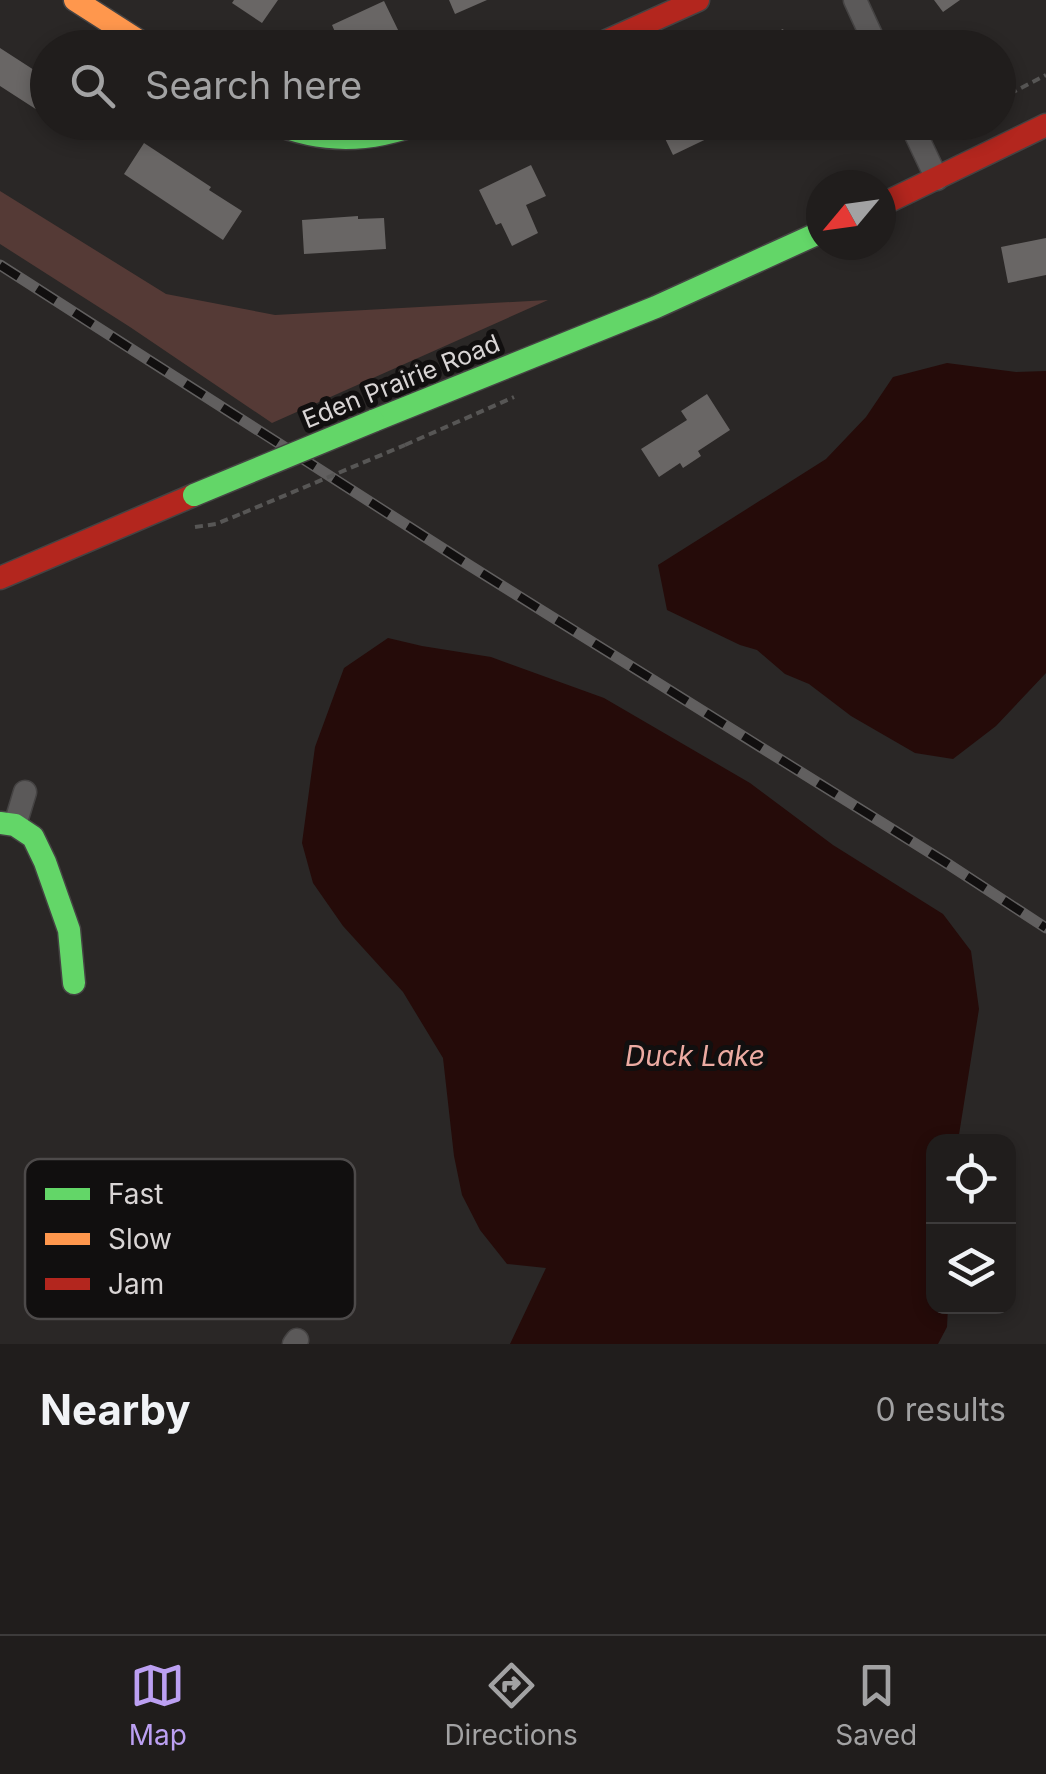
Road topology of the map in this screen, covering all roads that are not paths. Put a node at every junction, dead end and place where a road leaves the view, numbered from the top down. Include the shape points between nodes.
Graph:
1 (698, 0) edge
2 (856, 0) edge
3 (85, 2) edge
4 (125, 30) edge
5 (631, 30) edge
6 (869, 30) edge
7 (1046, 125) edge
8 (919, 140) edge
9 (1016, 140) edge
10 (1016, 140) edge
11 (937, 179) junction
12 (896, 197) edge
13 (806, 239) edge
14 (0, 578) edge
15 (26, 792) dead end
16 (8, 824) edge
17 (74, 983) dead end

1 - 5 main road
2 - 6 street
3 - 4 main road
7 - 9 main road
8 - 11 street
10 - 11 main road
11 - 12 main road
13 - 14 main road, Eden Prairie Road, bridge
15 - 16 street
16 - 17 main road via 33,837 58,896

